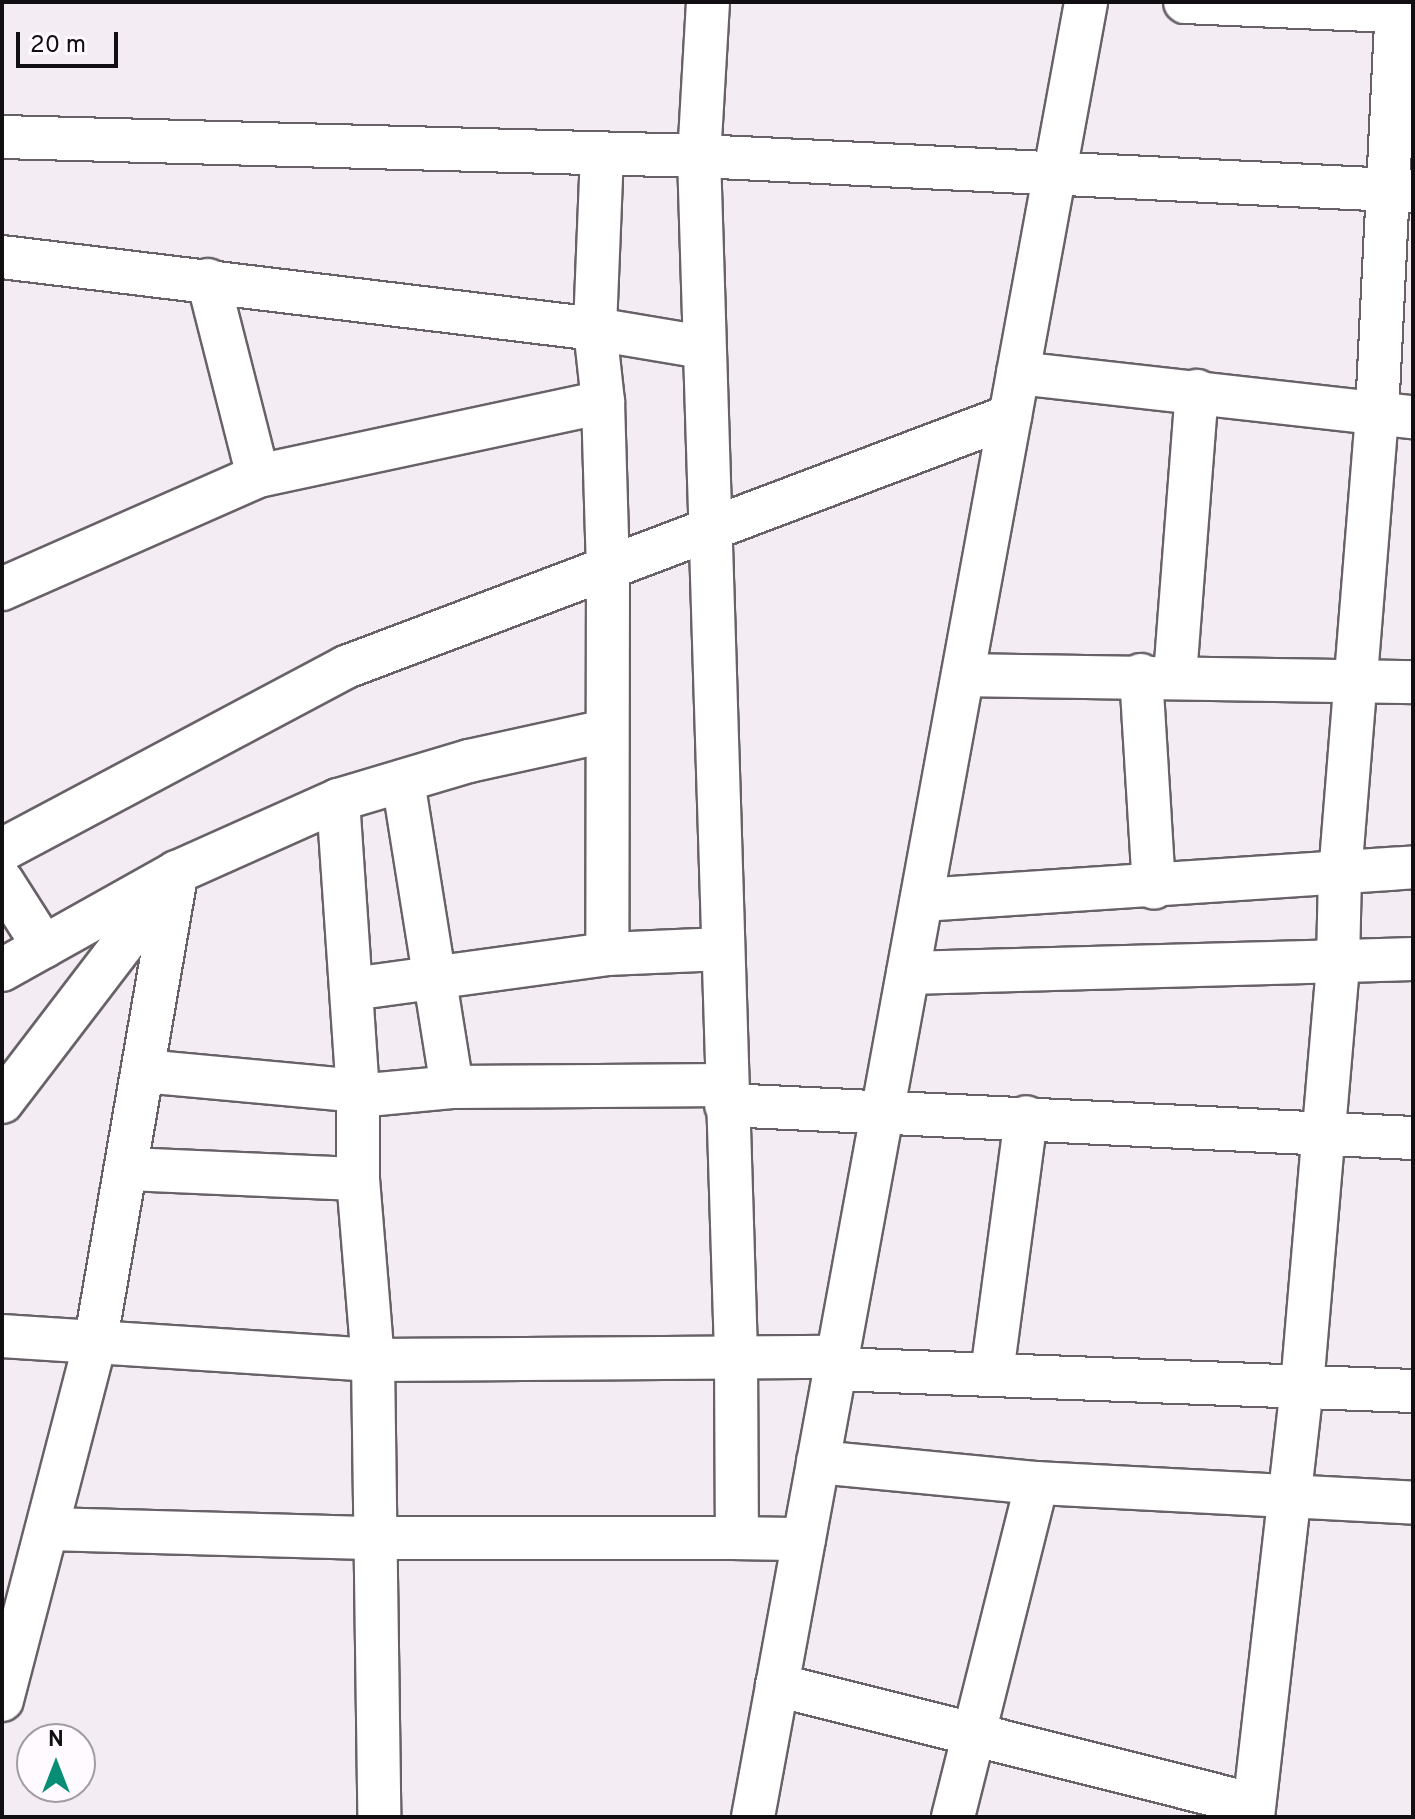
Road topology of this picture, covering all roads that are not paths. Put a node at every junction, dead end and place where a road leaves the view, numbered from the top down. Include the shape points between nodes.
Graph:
1 (708, 2) edge
2 (1086, 2) edge
3 (1185, 2) edge
4 (1402, 8) edge
5 (2, 137) edge
6 (602, 153) junction
7 (699, 156) junction
8 (1056, 170) junction
9 (1402, 190) edge
10 (2, 257) edge
11 (208, 280) junction
12 (595, 329) junction
13 (703, 347) junction
14 (1018, 373) junction
15 (1197, 391) junction
16 (603, 402) junction
17 (1395, 415) edge
18 (1010, 416) junction
19 (258, 476) junction
20 (710, 532) junction
21 (608, 571) junction
22 (2, 589) edge
23 (963, 675) junction
24 (1158, 676) junction
25 (1358, 680) junction
26 (1413, 682) edge
27 (606, 731) junction
28 (403, 781) junction
29 (338, 800) junction
30 (2, 850) edge
31 (1413, 867) edge
32 (177, 872) junction
33 (1340, 875) junction
34 (2, 881) edge
35 (1154, 888) junction
36 (922, 900) junction
37 (44, 947) junction
38 (723, 949) junction
39 (607, 954) junction
40 (1413, 959) edge
41 (1338, 962) junction
42 (2, 970) edge
43 (908, 973) junction
44 (435, 979) junction
45 (352, 989) junction
46 (143, 1071) junction
47 (452, 1087) junction
48 (357, 1093) junction
49 (726, 1095) junction
50 (2, 1102) edge
51 (883, 1109) junction
52 (1026, 1117) junction
53 (1325, 1133) junction
54 (1413, 1138) edge
55 (126, 1169) junction
56 (358, 1179) junction
57 (2, 1336) edge
58 (96, 1339) junction
59 (736, 1356) junction
60 (373, 1360) junction
61 (836, 1363) junction
62 (992, 1373) junction
63 (1302, 1386) junction
64 (1413, 1391) edge
65 (818, 1462) junction
66 (1037, 1483) junction
67 (1286, 1496) junction
68 (1413, 1503) edge
69 (48, 1529) junction
70 (376, 1538) junction
71 (737, 1538) junction
72 (804, 1539) junction
73 (777, 1685) junction
74 (2, 1700) edge
75 (973, 1732) junction
76 (1248, 1813) edge
77 (379, 1817) edge
78 (753, 1817) edge
79 (953, 1817) edge

1 - 7 street
2 - 8 street
3 - 4 street
4 - 9 street
5 - 6 street
6 - 7 street
6 - 12 street
7 - 8 street
7 - 13 street
8 - 9 street
8 - 14 street
9 - 17 street
10 - 11 street
11 - 12 street
11 - 19 street
12 - 13 street
12 - 16 street
13 - 20 street
14 - 15 street
14 - 18 street
15 - 17 street
15 - 24 street
16 - 19 street
16 - 21 street
17 - 25 street
18 - 20 street
18 - 23 street
19 - 22 street
20 - 21 street
20 - 38 street
21 - 27 street
21 - 30 street via 346,667
23 - 24 street
23 - 36 street
24 - 25 street
24 - 35 street
25 - 26 street
25 - 33 street
27 - 28 street
27 - 39 street
28 - 29 street
28 - 44 street
29 - 32 street
29 - 45 street
31 - 33 street
32 - 37 street
32 - 46 street
32 - 50 street
33 - 35 street
33 - 41 street
34 - 37 street
35 - 36 street
36 - 43 street
37 - 42 street
38 - 39 street
38 - 49 street
39 - 44 street
40 - 41 street
41 - 43 street
41 - 53 street
43 - 51 street
44 - 45 street
44 - 47 street
45 - 48 street
46 - 48 street
46 - 55 street
47 - 48 street
47 - 49 street
48 - 56 street
49 - 51 street
49 - 59 street
51 - 52 street
51 - 61 street
52 - 53 street
52 - 62 street
53 - 54 street
53 - 63 street
55 - 56 street
55 - 58 street
56 - 60 street
57 - 58 street
58 - 60 street
58 - 69 street
59 - 60 street
59 - 61 street
59 - 71 street
60 - 70 street
61 - 62 street
61 - 65 street
62 - 63 street
63 - 64 street
63 - 67 street
65 - 66 street
65 - 72 street
66 - 67 street
66 - 75 street
67 - 68 street
67 - 76 street
69 - 70 street
69 - 74 street
70 - 71 street
70 - 77 street
71 - 72 street
72 - 73 street
73 - 75 street
73 - 78 street
75 - 76 street
75 - 79 street

